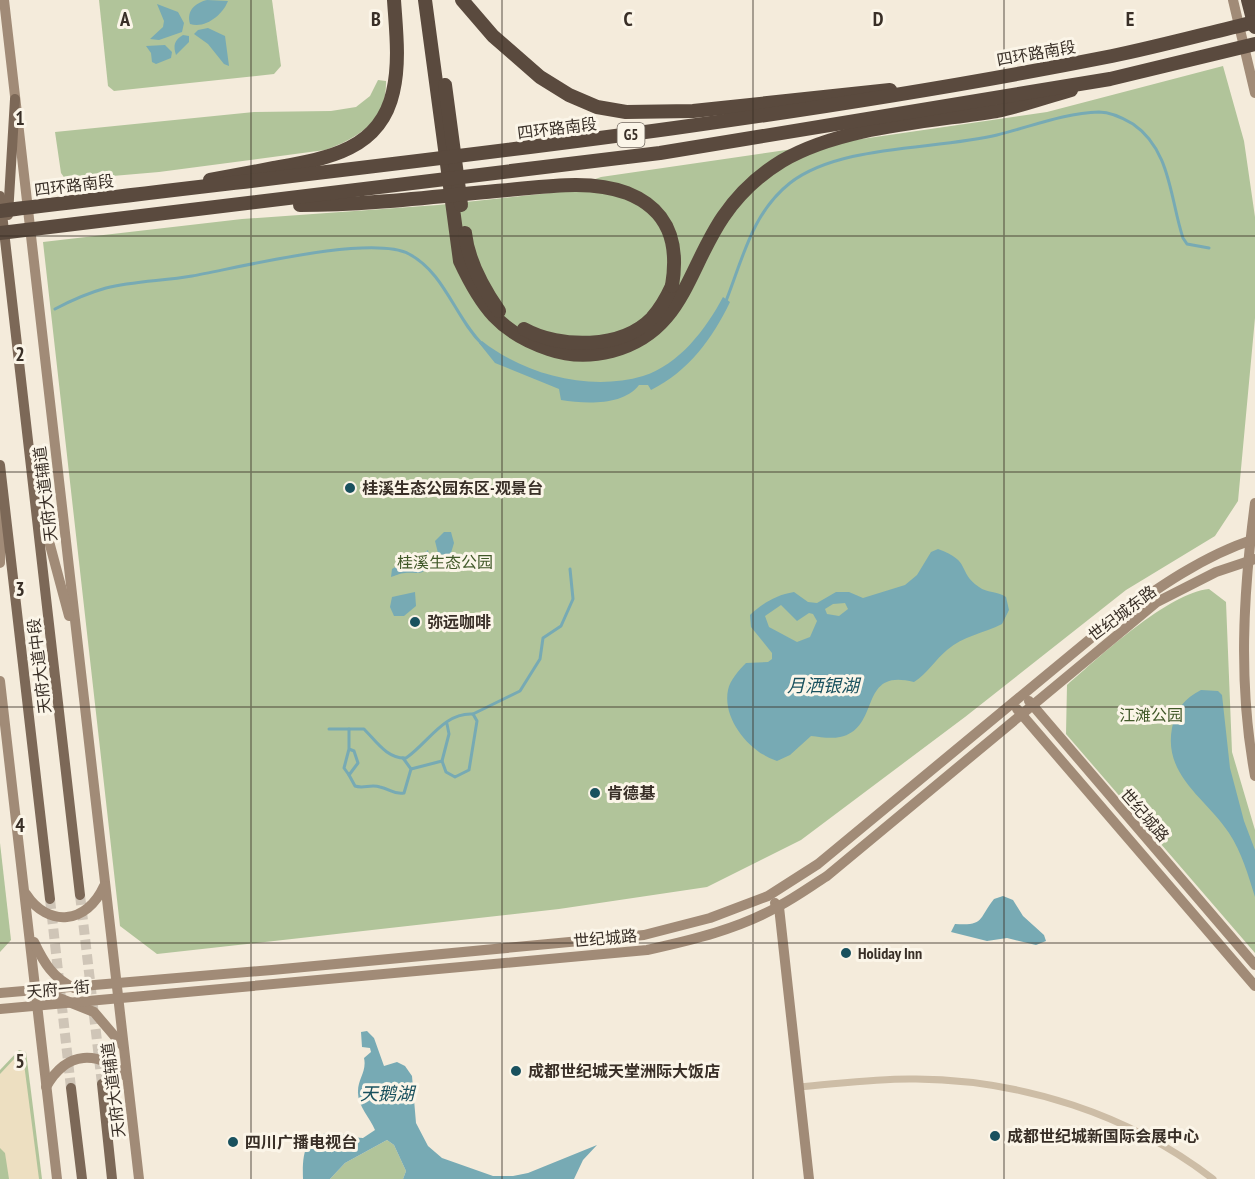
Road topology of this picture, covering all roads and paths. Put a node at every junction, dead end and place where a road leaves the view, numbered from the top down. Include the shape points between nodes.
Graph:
1 (4, 0) edge
2 (394, 0) edge
3 (425, 0) edge
4 (433, 0) edge
5 (462, 0) edge
6 (1233, 0) edge
7 (1248, 0) edge
8 (1255, 22) edge
9 (1255, 27) edge
10 (1255, 44) edge
11 (1110, 79) junction
12 (958, 84) junction
13 (1255, 93) edge
14 (15, 99) junction
15 (149, 192) junction
16 (0, 196) edge
17 (235, 206) junction
18 (0, 211) edge
19 (0, 233) edge
20 (7, 255) junction
21 (0, 465) edge
22 (33, 480) junction
23 (2, 484) junction
24 (1255, 503) edge
25 (1253, 540) edge
26 (1252, 560) edge
27 (0, 563) edge
28 (1255, 624) edge
29 (1244, 640) junction
30 (78, 651) junction
31 (0, 681) edge
32 (1024, 695) junction
33 (1013, 704) junction
34 (1032, 704) junction
35 (1021, 713) junction
36 (1255, 776) edge
37 (105, 884) junction
38 (24, 891) junction
39 (80, 896) tunnel mouth
40 (768, 896) junction
41 (50, 899) tunnel mouth
42 (779, 907) junction
43 (31, 937) junction
44 (1255, 965) edge
45 (116, 984) junction
46 (1255, 986) edge
47 (72, 987) junction
48 (35, 990) junction
49 (0, 993) edge
50 (118, 999) junction
51 (74, 1002) junction
52 (37, 1006) junction
53 (0, 1009) edge
54 (123, 1046) junction
55 (127, 1077) junction
56 (102, 1084) tunnel mouth
57 (46, 1087) junction
58 (798, 1087) junction
59 (71, 1088) tunnel mouth
60 (57, 1179) edge
61 (82, 1179) edge
62 (112, 1179) edge
63 (138, 1179) edge
64 (809, 1179) edge
65 (1214, 1179) edge

1 - 14 main road, 天府大道辅道
2 - 15 highway, bridge via 396,74 390,105 366,140 320,160
3 - 11 highway, bridge via 460,261 475,293 495,319 516,335 560,353 601,354 641,340 666,320 689,285 723,218 757,179 782,161 844,137 1000,110
4 - 17 highway, bridge via 466,248 498,311 534,335 561,342 593,343 626,334 651,319 672,286 675,242 667,226 644,202 610,188 558,186 339,205
5 - 12 highway, bridge via 493,36 540,77 597,107 626,112 693,111
6 - 13 main road
7 - 9 highway
8 - 12 highway, 四环路南段 / G5, bridge via 1115,55
10 - 11 highway, G5, bridge
11 - 17 highway, G5, bridge via 660,153
12 - 15 highway, 四环路南段 / G5, bridge via 595,141
14 - 20 main road
14 - 30 main road, 天府大道辅道
15 - 18 highway, 四环路南段 / G5, bridge
16 - 20 main road
17 - 19 highway, G5, bridge
20 - 22 main road, 天府大道中段
21 - 23 main road, 天府大道中段
22 - 30 main road
22 - 39 main road, 天府大道中段
23 - 27 main road
23 - 41 main road, 天府大道中段
24 - 25 main road
25 - 26 main road
25 - 32 main road, 世纪城东路 via 1153,591
26 - 29 main road
26 - 34 main road, 世纪城东路 via 1216,572 1157,602
28 - 29 main road
29 - 36 main road via 1247,733
30 - 37 main road, 天府大道辅道
31 - 38 main road
32 - 33 main road, 世纪城路
32 - 34 main road, 世纪城路
33 - 35 main road, 世纪城路
33 - 40 main road, 世纪城路 via 818,864
34 - 35 main road, 世纪城东路
34 - 44 main road, 世纪城路
35 - 42 main road, 世纪城路 via 827,876
35 - 46 main road, 世纪城路
37 - 38 main road via 86,910 56,917 34,906
37 - 45 main road, 天府大道辅道
38 - 43 main road
40 - 42 main road
40 - 45 main road, 世纪城路 via 710,918 644,935
42 - 50 main road, 世纪城路 via 702,937 647,950
42 - 58 main road
43 - 47 main road via 47,968
43 - 48 main road
45 - 47 main road, 天府一街
45 - 50 main road, 天府大道辅道
47 - 48 main road, 天府一街
47 - 50 main road
48 - 49 main road, 天府一街
48 - 51 main road
48 - 52 main road
50 - 51 main road, 天府一街
50 - 54 main road, 天府大道辅道
51 - 52 main road, 天府一街
51 - 54 main road via 94,1012
52 - 53 main road, 天府一街
52 - 57 main road
54 - 55 main road, 天府大道辅道
55 - 57 main road via 106,1061 83,1058 62,1066
55 - 63 main road, 天府大道辅道
56 - 62 main road
57 - 60 main road
58 - 64 main road
58 - 65 street via 915,1078 968,1081 1027,1091 1122,1123
59 - 61 main road

